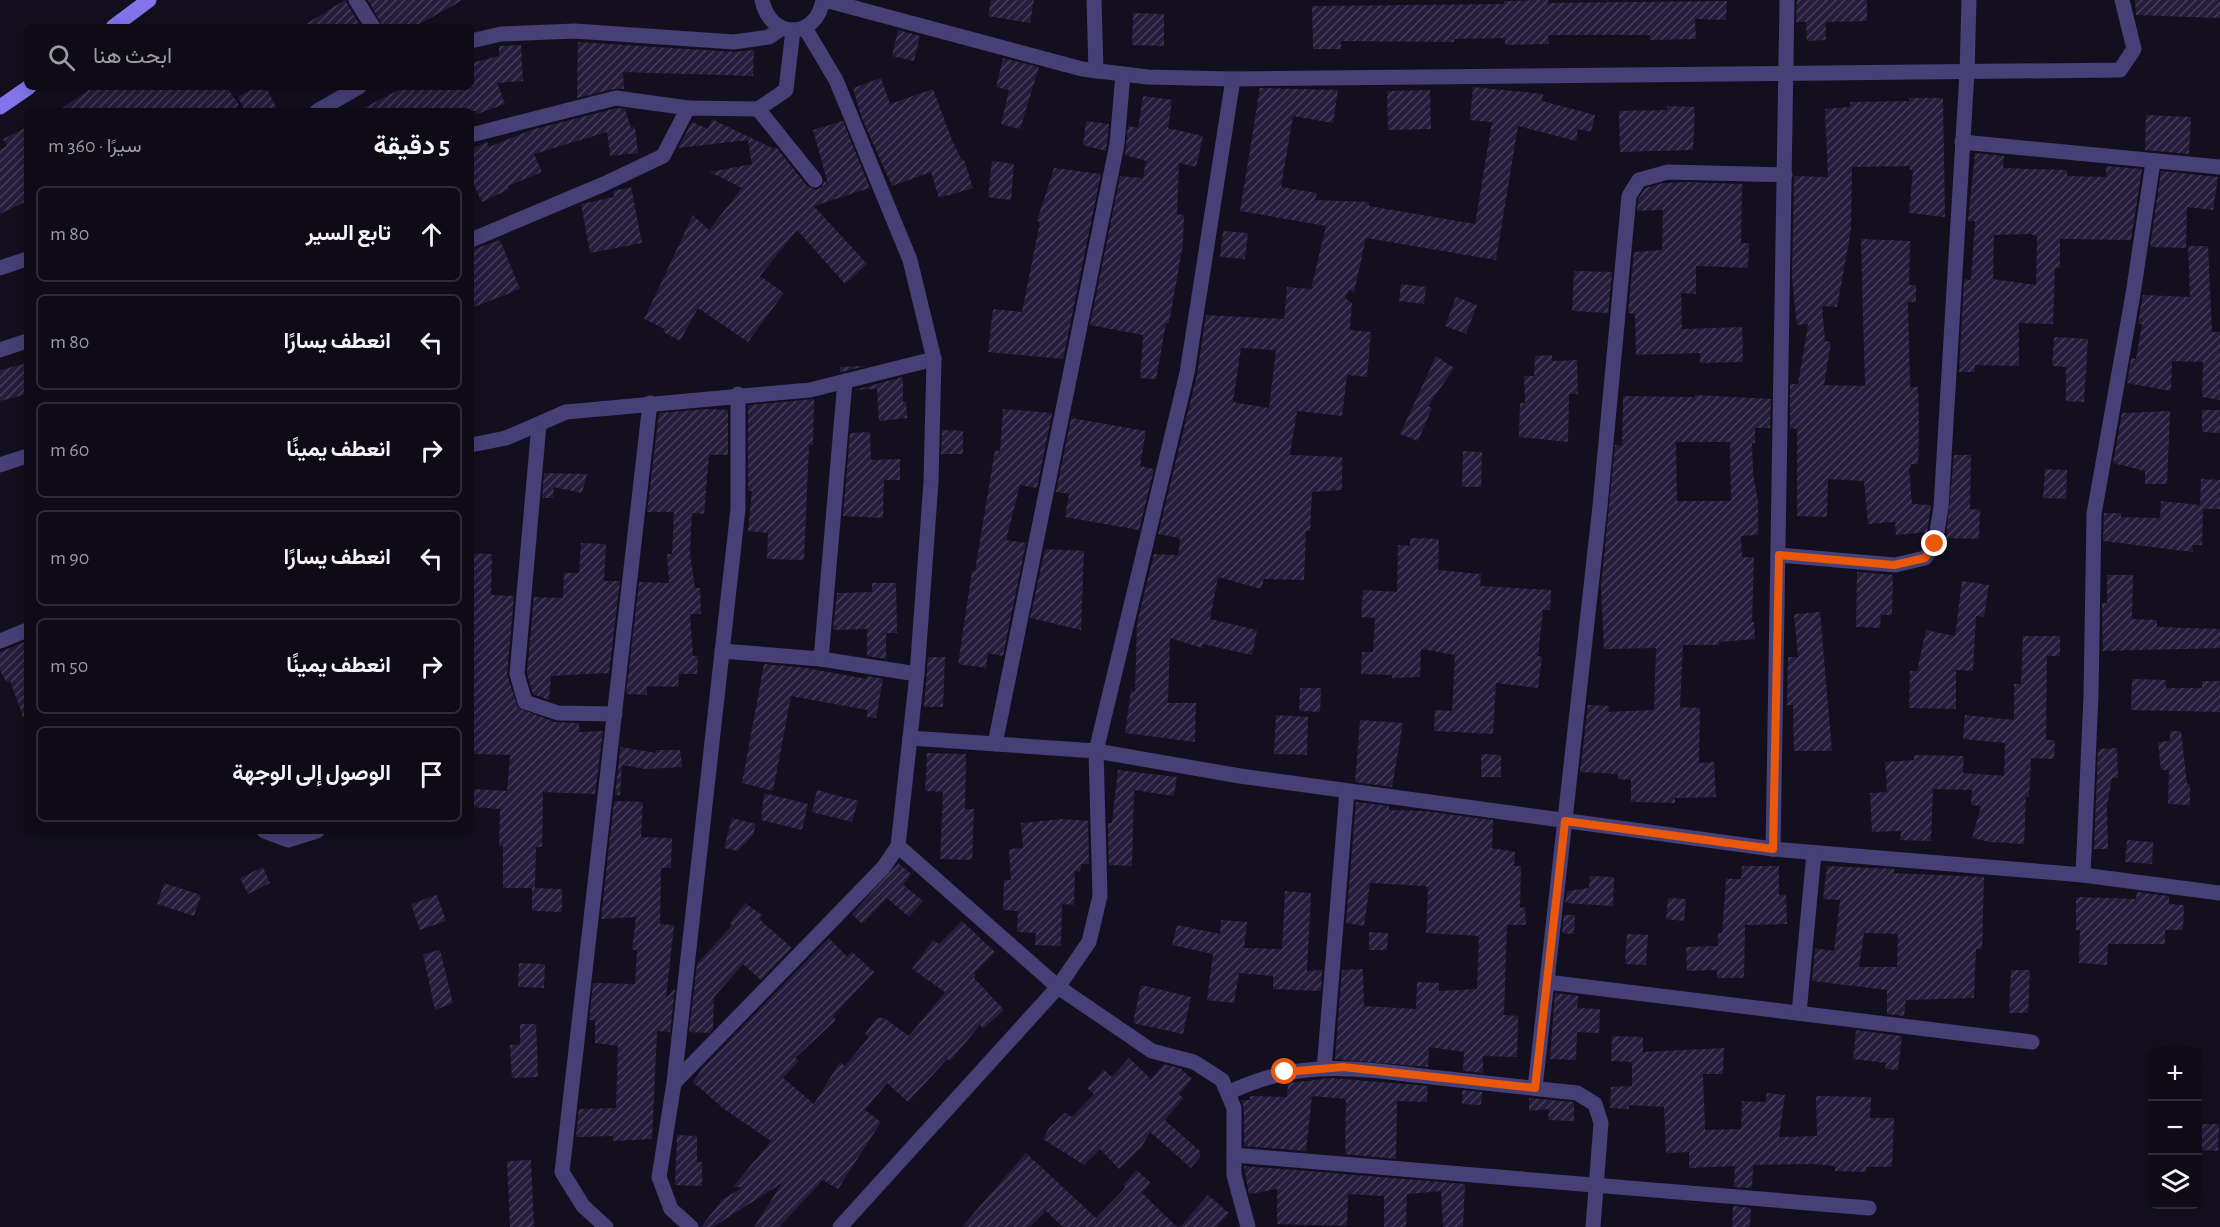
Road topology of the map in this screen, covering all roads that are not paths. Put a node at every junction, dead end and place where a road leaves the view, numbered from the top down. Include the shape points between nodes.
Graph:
1 (149, 0) edge
2 (356, 0) edge
3 (762, 0) edge
4 (824, 0) edge
5 (1094, 0) edge
6 (1787, 0) edge
7 (1969, 0) edge
8 (2122, 0) edge
9 (117, 24) edge
10 (371, 24) edge
11 (793, 29) junction
12 (474, 40) edge
13 (1096, 71) junction
14 (1967, 72) junction
15 (1124, 74) junction
16 (1787, 75) junction
17 (1233, 79) junction
18 (25, 90) edge
19 (354, 90) edge
20 (0, 107) edge
21 (322, 108) edge
22 (688, 108) junction
23 (758, 110) junction
24 (474, 134) edge
25 (1962, 142) junction
26 (2153, 162) junction
27 (2220, 167) edge
28 (1785, 175) junction
29 (815, 180) dead end
30 (474, 239) edge
31 (24, 260) edge
32 (0, 268) edge
33 (24, 341) edge
34 (0, 350) edge
35 (934, 358) junction
36 (845, 381) junction
37 (738, 394) junction
38 (650, 403) junction
39 (539, 424) junction
40 (474, 444) edge
41 (24, 457) edge
42 (0, 465) edge
43 (1779, 555) junction
44 (24, 631) edge
45 (0, 641) edge
46 (722, 651) junction
47 (821, 659) junction
48 (917, 674) junction
49 (615, 714) junction
50 (910, 738) junction
51 (995, 744) junction
52 (1096, 751) junction
53 (1347, 791) junction
54 (1565, 821) junction
55 (272, 834) edge
56 (307, 834) edge
57 (898, 846) junction
58 (1773, 849) junction
59 (1814, 853) junction
60 (2083, 875) junction
61 (2220, 893) edge
62 (1547, 982) junction
63 (1058, 987) junction
64 (1799, 1013) junction
65 (2032, 1042) dead end
66 (1324, 1069) junction
67 (674, 1083) junction
68 (1535, 1088) junction
69 (1228, 1093) junction
70 (1234, 1155) junction
71 (1596, 1183) junction
72 (1869, 1209) dead end
73 (606, 1227) edge
74 (691, 1227) edge
75 (840, 1227) edge
76 (1248, 1227) edge
77 (1593, 1227) edge

1 - 9 main road
2 - 10 street
3 - 11 street via 772,22
4 - 11 street via 814,21
4 - 13 street
5 - 13 street
6 - 16 street
7 - 14 street
8 - 14 street via 2134,49 2120,70
11 - 12 street via 734,42 575,31 501,34
11 - 23 street via 786,90
11 - 35 street via 836,81 910,260
13 - 15 street
14 - 16 street
14 - 25 street
15 - 17 street
15 - 51 street via 1117,144
16 - 17 street
16 - 28 street
17 - 52 street via 1188,373
18 - 20 main road
19 - 21 street
22 - 23 street
22 - 24 street via 616,98
22 - 30 street via 663,156
23 - 29 street
25 - 26 street
25 - 43 street via 1941,507 1935,544 1925,558 1894,565
26 - 27 street
26 - 60 street via 2094,514
28 - 43 street
28 - 54 street via 1668,172 1639,180 1629,196
31 - 32 street
33 - 34 street
35 - 36 street
35 - 48 street via 931,482
36 - 37 street via 810,390
36 - 47 street
37 - 38 street
37 - 46 street via 738,509
38 - 39 street via 566,412
38 - 49 street
39 - 40 street via 506,438
39 - 49 street via 517,674 525,702 558,712
41 - 42 street
43 - 58 street
44 - 45 street
46 - 47 street
46 - 67 street
47 - 48 street
48 - 50 street
49 - 73 street via 562,1172 583,1206
50 - 51 street
50 - 57 street
51 - 52 street
52 - 53 street
52 - 63 street via 1101,896 1089,942
53 - 54 street
53 - 66 street
54 - 58 street
54 - 62 street
55 - 56 street via 288,840
57 - 63 street
57 - 67 street via 884,868
58 - 59 street
59 - 60 street
59 - 64 street
60 - 61 street
62 - 64 street
62 - 68 street
63 - 69 street via 1152,1051 1194,1062 1222,1080
63 - 75 street
64 - 65 street
66 - 68 street via 1343,1067
66 - 69 street via 1285,1072
67 - 74 street via 659,1177 671,1209
68 - 71 street via 1577,1093 1595,1104 1601,1123
69 - 70 street via 1234,1108
70 - 71 street
70 - 76 street via 1234,1175
71 - 72 street
71 - 77 street

